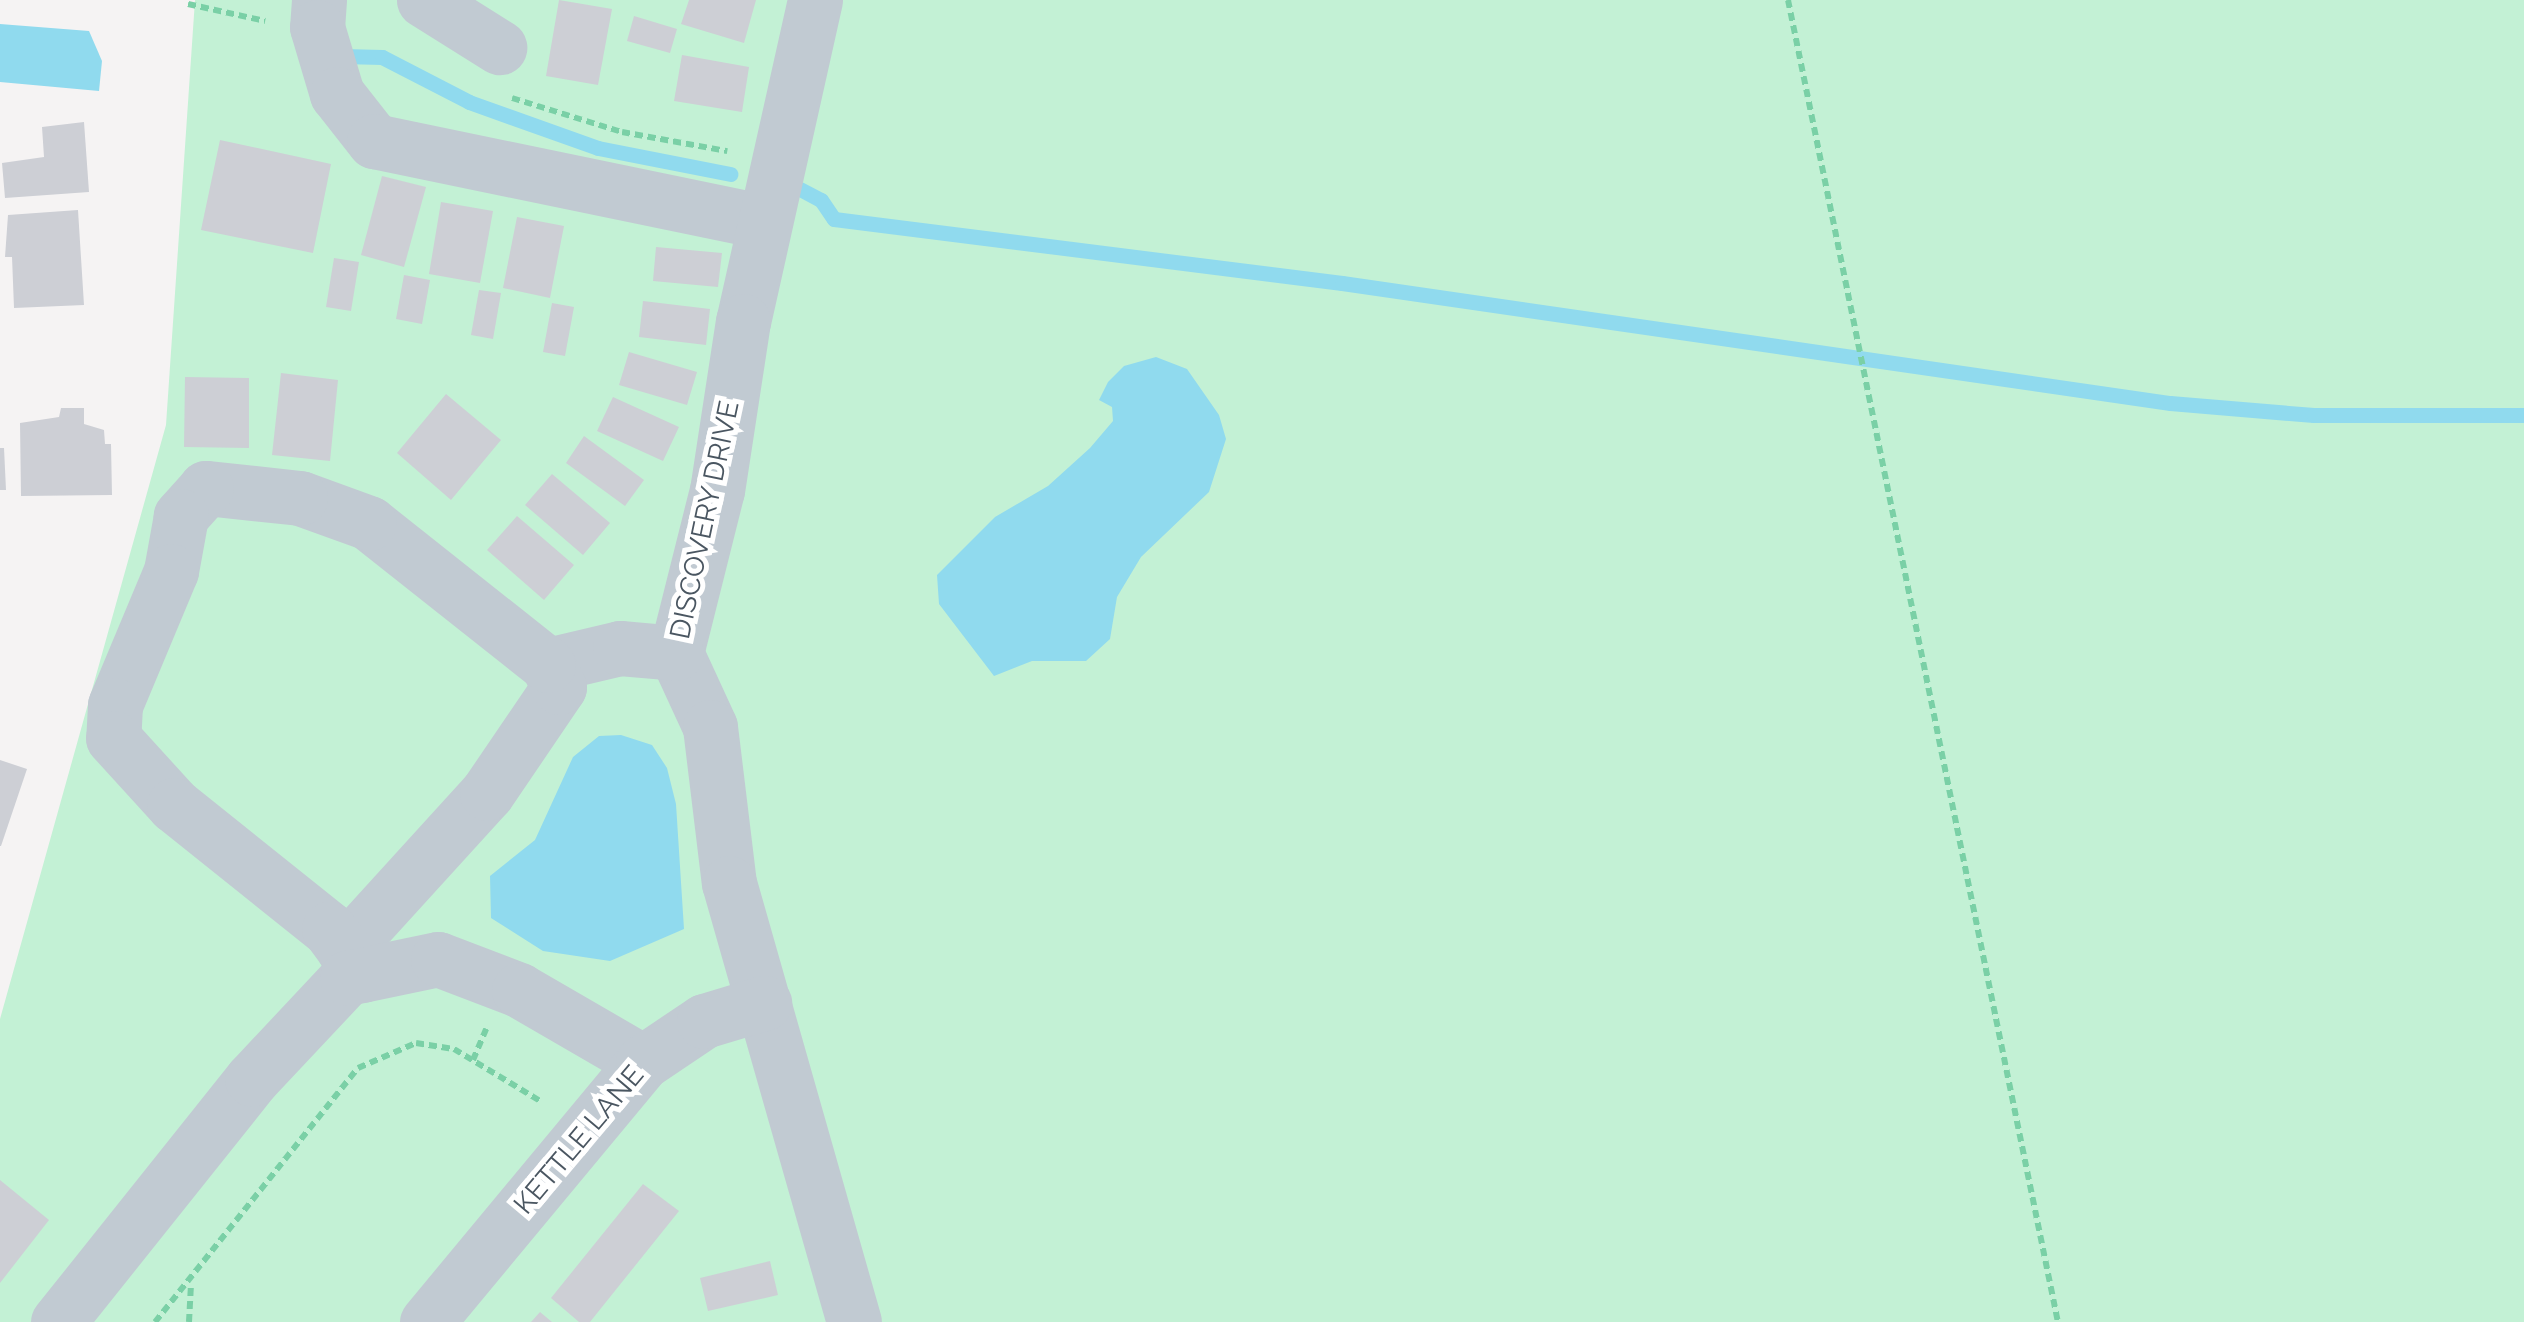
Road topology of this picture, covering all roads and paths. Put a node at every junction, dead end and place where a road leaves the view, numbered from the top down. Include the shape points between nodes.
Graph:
1 (319, 0) edge
2 (424, 0) edge
3 (815, 0) edge
4 (1788, 0) edge
5 (499, 47) dead end
6 (765, 222) junction
7 (676, 653) junction
8 (548, 665) junction
9 (354, 962) junction
10 (764, 1003) junction
11 (643, 1062) junction
12 (586, 1130) junction
13 (190, 1282) junction
14 (58, 1322) edge
15 (156, 1322) edge
16 (189, 1322) edge
17 (427, 1322) edge
18 (854, 1322) edge
19 (2058, 1322) edge

1 - 6 street via 317,27 337,94 374,140
2 - 5 street
3 - 6 street, DISCOVERY DRIVE
4 - 19 path
6 - 7 street, DISCOVERY DRIVE via 717,490
7 - 8 street via 620,648
7 - 10 street, DISCOVERY DRIVE via 710,727 729,883
8 - 9 street via 560,687
8 - 9 street via 369,522 264,491 206,488 187,504 170,571 115,705 113,738 174,805 329,929
9 - 11 street via 438,959 519,990
9 - 14 street via 348,978 252,1079
10 - 11 street, KETTLE LANE via 704,1021
10 - 18 street, DISCOVERY DRIVE
11 - 12 street, KETTLE LANE
12 - 13 path via 454,1049 416,1044 358,1068
12 - 17 street, KETTLE LANE
13 - 15 path
13 - 16 path

